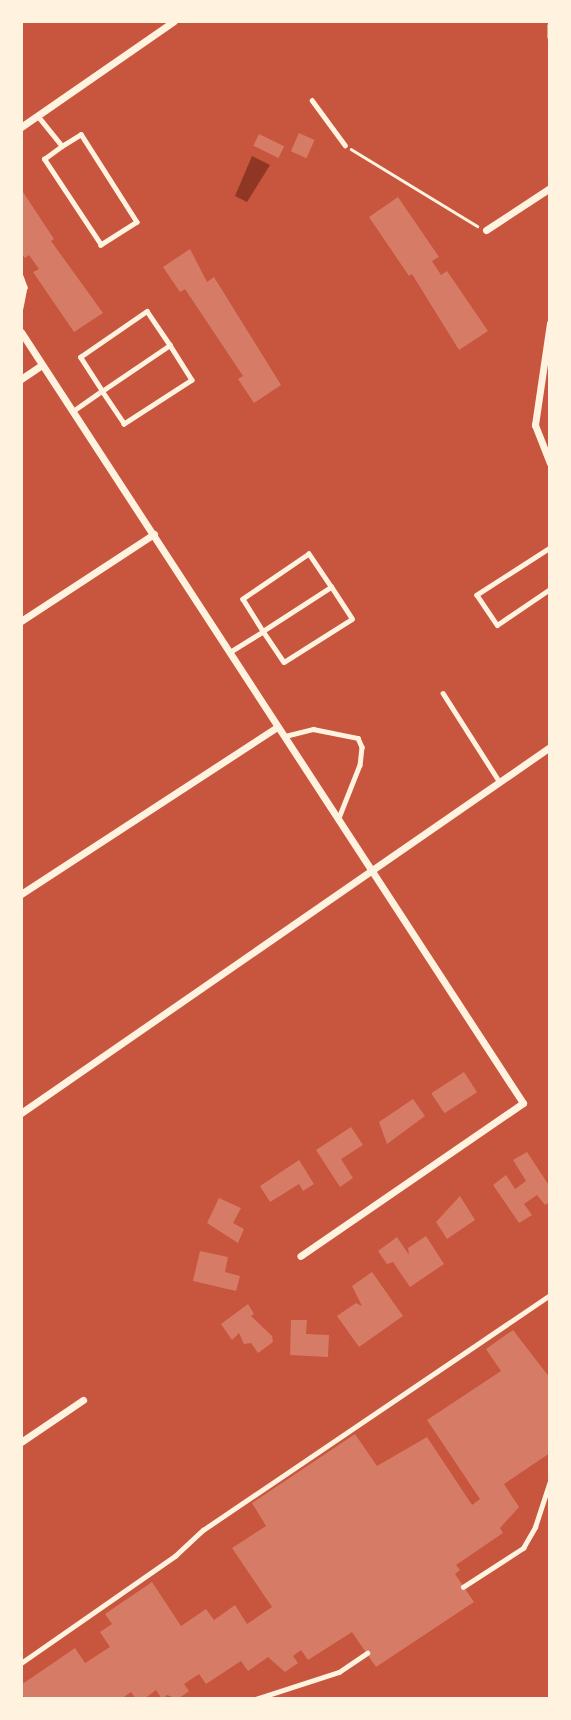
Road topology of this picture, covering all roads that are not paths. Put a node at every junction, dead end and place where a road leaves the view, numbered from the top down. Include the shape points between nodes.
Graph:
1 (174, 21) edge
2 (550, 25) edge
3 (550, 37) edge
4 (312, 100) dead end
5 (37, 116) junction
6 (21, 127) edge
7 (345, 145) road end
8 (62, 146) junction
9 (550, 188) edge
10 (486, 230) road end
11 (21, 276) edge
12 (21, 308) edge
13 (550, 323) edge
14 (21, 332) edge
15 (170, 345) junction
16 (42, 365) junction
17 (21, 379) edge
18 (102, 391) junction
19 (72, 411) junction
20 (550, 463) edge
21 (154, 534) junction
22 (550, 548) edge
23 (331, 587) junction
24 (550, 589) edge
25 (21, 621) edge
26 (263, 631) junction
27 (230, 652) junction
28 (443, 693) dead end
29 (277, 727) junction
30 (284, 737) junction
31 (550, 747) edge
32 (499, 781) junction
33 (339, 818) junction
34 (374, 871) junction
35 (21, 894) edge
36 (21, 1113) edge
37 (300, 1256) dead end
38 (550, 1294) edge
39 (82, 1400) dead end
40 (21, 1442) edge
41 (550, 1481) edge
42 (463, 1587) dead end
43 (367, 1653) dead end
44 (21, 1663) edge
45 (256, 1699) edge

1 - 5 street
2 - 3 lane
4 - 7 lane
5 - 6 street
5 - 8 lane
8 - 8 lane via 81,134 137,222 101,245 44,159
9 - 10 street
11 - 12 lane via 25,287
13 - 20 street via 535,425
14 - 16 street
15 - 18 lane
15 - 18 lane via 192,380 124,424
15 - 18 lane via 147,311 80,357
16 - 17 street
16 - 19 street
18 - 19 lane
19 - 21 street
21 - 25 street
21 - 27 street
22 - 24 lane via 477,595 497,625
23 - 26 lane
23 - 26 lane via 352,619 329,634 284,662
23 - 26 lane via 309,554 243,599
26 - 27 lane
27 - 29 street
28 - 32 lane
29 - 30 street
29 - 35 street
30 - 33 street
30 - 33 lane via 313,729 358,738 360,765
31 - 32 street
32 - 34 street
33 - 34 street
34 - 36 street
34 - 37 street via 523,1103
38 - 44 lane via 203,1530 175,1556
39 - 40 street
41 - 42 lane via 523,1548
43 - 45 lane via 339,1672

